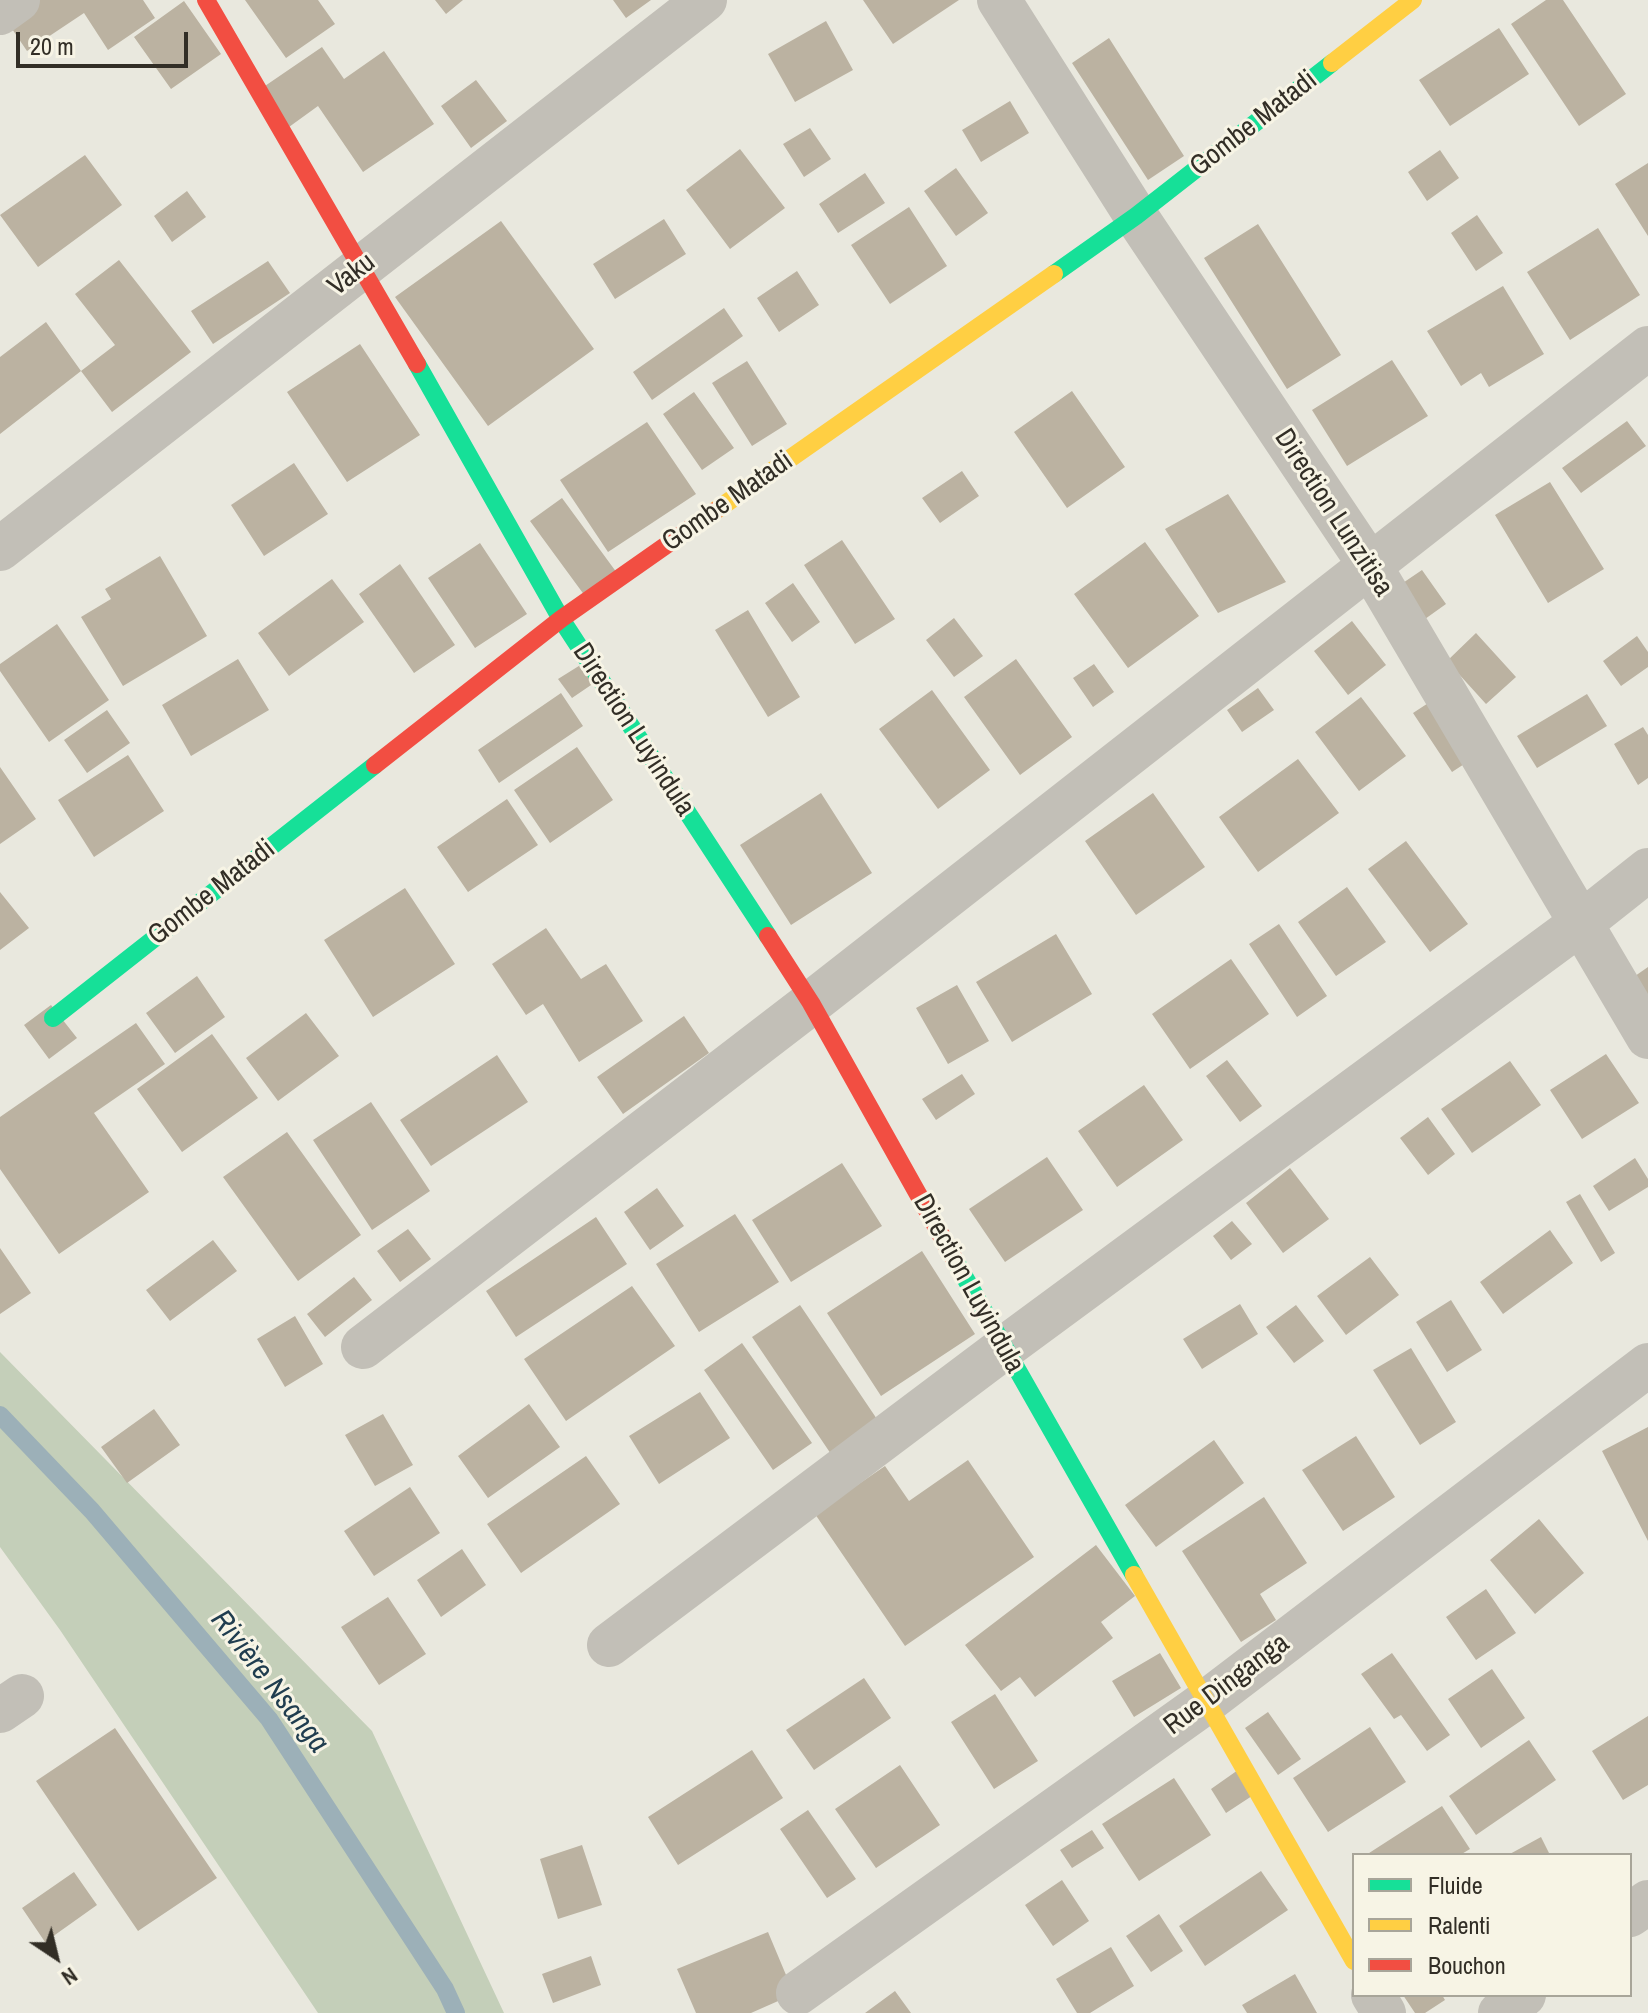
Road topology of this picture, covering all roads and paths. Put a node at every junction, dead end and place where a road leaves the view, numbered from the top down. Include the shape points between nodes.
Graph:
1 (18, 0) edge
2 (206, 0) edge
3 (705, 0) edge
4 (999, 0) edge
5 (1413, 0) edge
6 (0, 13) edge
7 (1136, 216) junction
8 (362, 267) junction
9 (1648, 348) edge
10 (0, 549) edge
11 (1369, 564) junction
12 (561, 619) junction
13 (1648, 870) edge
14 (1581, 923) junction
15 (811, 1003) junction
16 (53, 1018) dead end
17 (1648, 1037) edge
18 (363, 1347) dead end
19 (1004, 1348) junction
20 (1648, 1365) edge
21 (609, 1645) dead end
22 (1206, 1702) junction
23 (1352, 1958) edge
24 (798, 1993) dead end
25 (1521, 1997) edge
26 (1500, 2013) edge

1 - 6 street
2 - 8 street, Direction Luyindula
3 - 8 street, Vaku
4 - 7 street, Direction Lunzitisa
5 - 7 street, Gombe Matadi
7 - 11 street, Direction Lunzitisa
7 - 12 street, Gombe Matadi
8 - 10 street, Vaku
8 - 12 street, Direction Luyindula
9 - 11 street
11 - 14 street, Direction Lunzitisa
11 - 15 street
12 - 15 street, Direction Luyindula
12 - 16 street, Gombe Matadi
13 - 14 street
14 - 17 street, Direction Lunzitisa
14 - 19 street
15 - 18 street
15 - 19 street, Direction Luyindula
19 - 21 street
19 - 22 street, Direction Luyindula
20 - 22 street, Rue Dinganga
22 - 23 street, Direction Luyindula
22 - 24 street, Rue Dinganga
25 - 26 street

